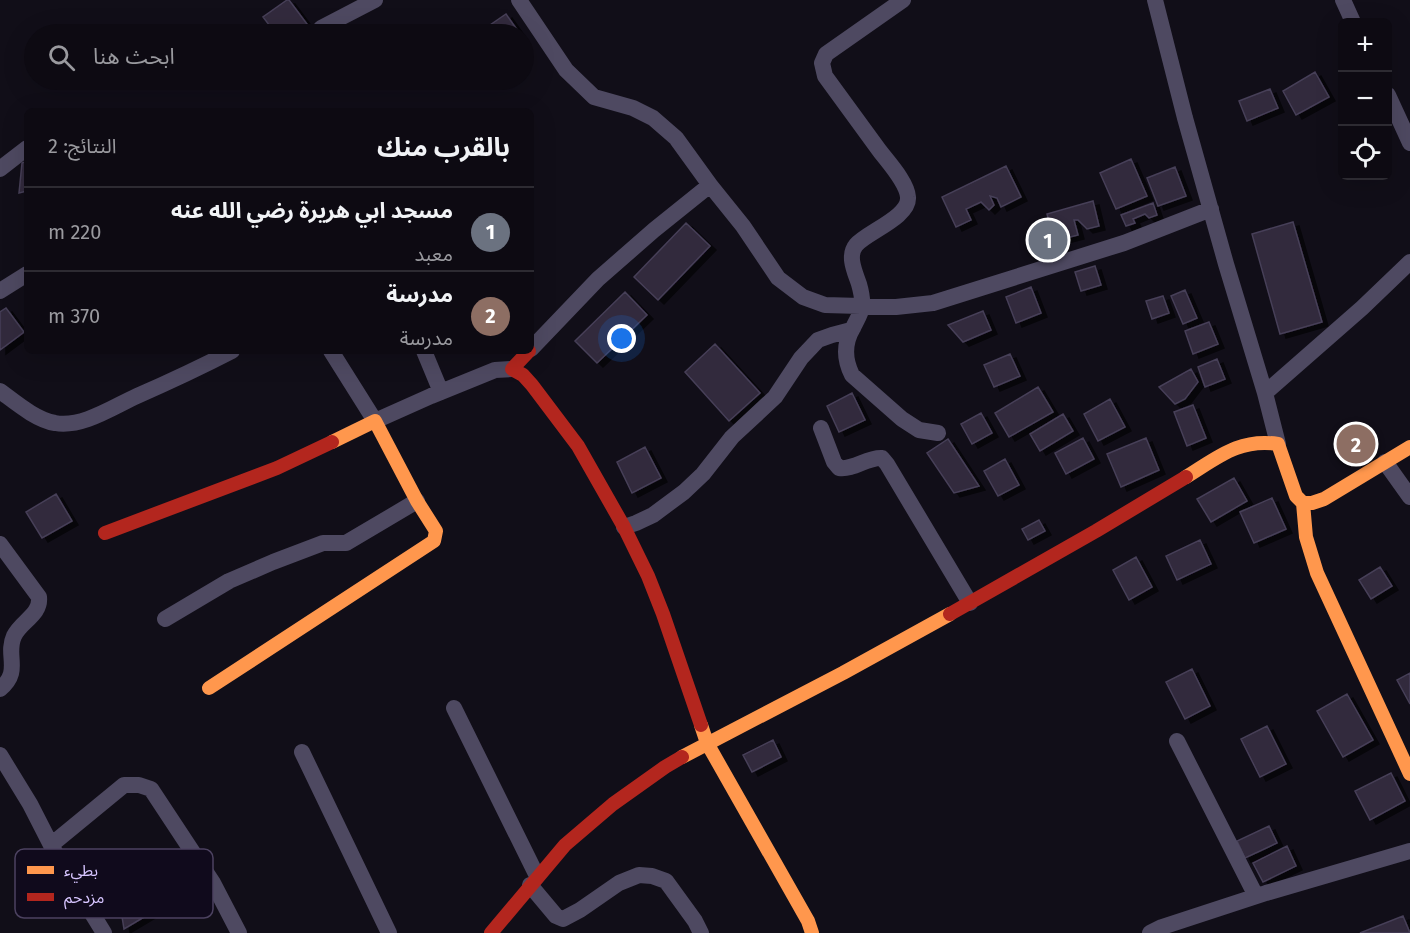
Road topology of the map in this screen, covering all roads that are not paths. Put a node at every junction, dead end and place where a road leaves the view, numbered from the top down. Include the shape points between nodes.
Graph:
1 (375, 0) edge
2 (519, 0) edge
3 (903, 0) edge
4 (1155, 0) edge
5 (1343, 0) edge
6 (1351, 18) edge
7 (329, 24) edge
8 (1392, 104) edge
9 (1410, 143) edge
10 (24, 150) edge
11 (0, 169) edge
12 (710, 185) junction
13 (1211, 209) junction
14 (1410, 262) edge
15 (24, 276) edge
16 (0, 291) edge
17 (862, 306) junction
18 (851, 330) junction
19 (534, 346) edge
20 (226, 354) edge
21 (333, 354) edge
22 (425, 354) edge
23 (526, 354) edge
24 (512, 369) junction
25 (0, 391) edge
26 (441, 392) junction
27 (1265, 393) junction
28 (375, 421) junction
29 (821, 428) dead end
30 (938, 433) dead end
31 (1278, 444) junction
32 (1410, 447) edge
33 (1385, 462) junction
34 (1410, 497) edge
35 (417, 501) junction
36 (1303, 503) junction
37 (624, 527) junction
38 (105, 533) dead end
39 (0, 544) edge
40 (970, 603) junction
41 (165, 620) dead end
42 (209, 688) dead end
43 (0, 689) edge
44 (454, 708) dead end
45 (1177, 741) dead end
46 (707, 743) junction
47 (302, 752) dead end
48 (0, 755) edge
49 (1410, 774) edge
50 (51, 845) junction
51 (53, 849) edge
52 (191, 849) edge
53 (1410, 851) edge
54 (534, 881) junction
55 (213, 883) edge
56 (1256, 896) junction
57 (95, 918) edge
58 (104, 933) edge
59 (239, 933) edge
60 (389, 933) edge
61 (491, 933) edge
62 (701, 933) edge
63 (812, 933) edge
64 (1150, 933) edge

1 - 7 street
2 - 12 street via 566,70 594,97 653,118 676,138
3 - 17 street via 826,54 822,63 825,76 900,178 909,198 892,221 857,244 852,252
4 - 13 street
5 - 6 street
8 - 9 street
10 - 11 street
12 - 17 street via 778,278 803,297 825,305
12 - 19 street via 598,279
13 - 17 street via 1124,243 933,303
13 - 27 street
14 - 27 street
15 - 16 street
17 - 18 street
18 - 30 street via 845,354 852,375 902,419 920,430
18 - 37 street via 818,340 775,397 732,437 703,474 652,515
20 - 25 street via 101,414 66,424 40,418
21 - 28 street
22 - 26 street
23 - 24 street
24 - 26 street via 495,370
24 - 37 street via 532,385 578,446
26 - 28 street
27 - 31 street
28 - 35 street
28 - 38 street via 277,468
29 - 40 street via 839,468 882,458
31 - 36 street via 1296,496
31 - 40 street via 1246,443 1229,451
32 - 33 street
33 - 34 street
33 - 36 street via 1324,499
35 - 41 street via 346,543 323,543 273,562 230,581
35 - 42 street via 436,531 434,541
36 - 49 street via 1306,537 1317,573
37 - 46 street via 663,614
39 - 43 street via 40,602 37,611 14,635 10,678
40 - 46 street
44 - 54 street
45 - 56 street
46 - 54 street via 664,767 613,804 565,845
46 - 63 street
47 - 60 street
48 - 50 street
50 - 51 street
50 - 52 street via 124,785 139,785 151,789
53 - 56 street
54 - 61 street
54 - 62 street via 556,916 562,919 618,883 639,875 652,876 666,881
55 - 59 street
56 - 64 street
57 - 58 street

